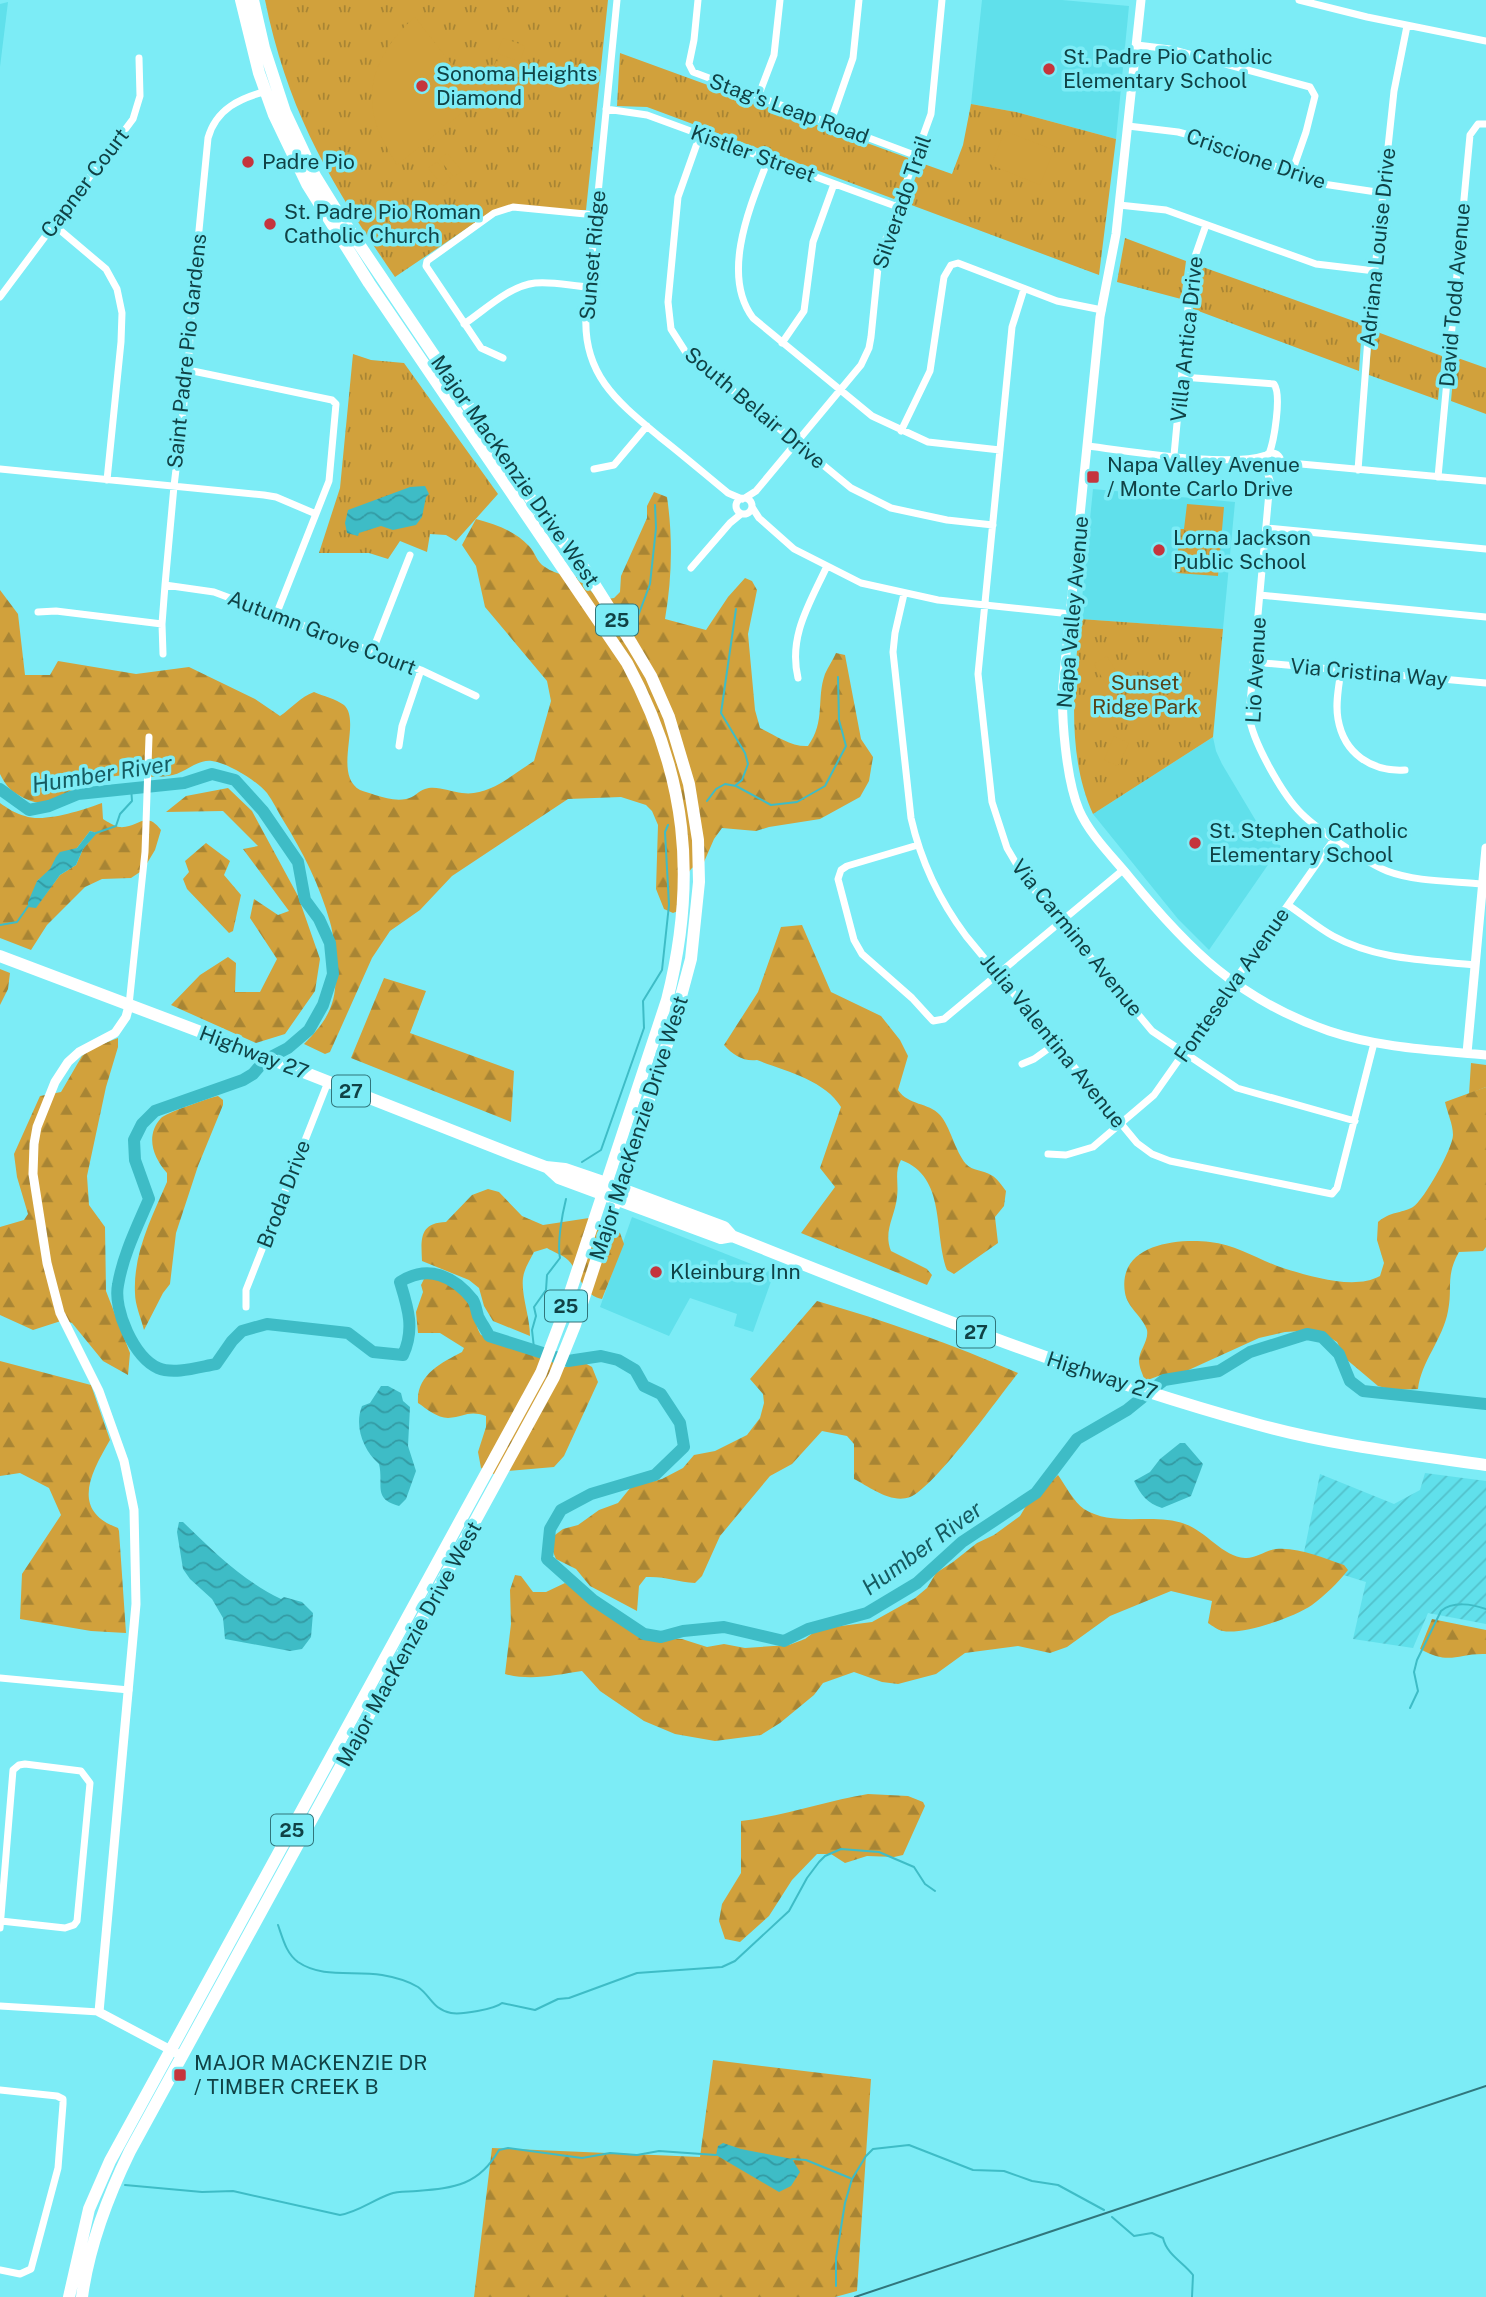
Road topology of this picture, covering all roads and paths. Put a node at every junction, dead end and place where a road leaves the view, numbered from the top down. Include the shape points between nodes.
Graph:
1 (241, 0) edge
2 (253, 0) edge
3 (617, 0) edge
4 (698, 0) edge
5 (780, 0) edge
6 (859, 0) edge
7 (942, 0) edge
8 (1141, 0) edge
9 (1302, 0) edge
10 (1407, 26) junction
11 (1486, 41) edge
12 (1137, 45) junction
13 (139, 58) dead end
14 (271, 89) junction
15 (758, 97) junction
16 (606, 109) junction
17 (830, 124) junction
18 (1486, 124) edge
19 (1128, 126) junction
20 (701, 135) junction
21 (917, 156) junction
22 (768, 160) junction
23 (1292, 172) junction
24 (834, 184) junction
25 (1383, 193) junction
26 (1119, 205) junction
27 (898, 208) junction
28 (596, 215) junction
29 (54, 225) junction
30 (1206, 225) junction
31 (1374, 271) junction
32 (589, 287) junction
33 (1024, 289) junction
34 (0, 297) edge
35 (1102, 310) junction
36 (464, 324) junction
37 (782, 343) junction
38 (503, 358) dead end
39 (188, 370) junction
40 (1182, 377) junction
41 (839, 391) junction
42 (647, 426) junction
43 (901, 430) junction
44 (1273, 442) junction
45 (796, 443) junction
46 (1087, 446) junction
47 (1000, 450) junction
48 (1268, 454) junction
49 (1174, 455) junction
50 (1279, 456) junction
51 (1253, 460) junction
52 (1290, 463) junction
53 (1266, 467) junction
54 (0, 468) edge
55 (1278, 468) junction
56 (594, 469) dead end
57 (1358, 470) junction
58 (1438, 477) junction
59 (107, 480) junction
60 (1270, 481) junction
61 (1486, 481) edge
62 (174, 486) junction
63 (757, 491) junction
64 (728, 493) junction
65 (743, 498) junction
66 (752, 506) junction
67 (740, 511) junction
68 (316, 514) junction
69 (759, 518) junction
70 (993, 524) junction
71 (1266, 528) junction
72 (1486, 549) edge
73 (410, 555) dead end
74 (827, 566) junction
75 (691, 568) dead end
76 (165, 585) junction
77 (904, 594) junction
78 (1260, 595) junction
79 (985, 605) junction
80 (38, 611) dead end
81 (1071, 614) junction
82 (276, 615) junction
83 (1486, 617) edge
84 (162, 624) junction
85 (372, 652) junction
86 (163, 654) dead end
87 (1253, 662) junction
88 (421, 670) junction
89 (1341, 670) junction
90 (798, 678) dead end
91 (1485, 684) edge
92 (476, 695) dead end
93 (149, 737) dead end
94 (399, 746) dead end
95 (1405, 770) dead end
96 (1335, 838) junction
97 (918, 845) junction
98 (1486, 848) edge
99 (1124, 870) junction
100 (1483, 884) junction
101 (1288, 905) junction
102 (1061, 922) junction
103 (0, 956) edge
104 (1475, 965) junction
105 (998, 974) junction
106 (1234, 983) junction
107 (129, 1006) junction
108 (1374, 1043) junction
109 (1055, 1044) junction
110 (1467, 1053) junction
111 (1184, 1054) junction
112 (1486, 1055) edge
113 (1022, 1064) dead end
114 (328, 1082) junction
115 (1355, 1121) junction
116 (1121, 1124) junction
117 (1048, 1154) dead end
118 (604, 1189) junction
119 (618, 1194) junction
120 (246, 1307) dead end
121 (1486, 1465) edge
122 (0, 1678) edge
123 (129, 1690) junction
124 (1, 1921) edge
125 (0, 1928) edge
126 (0, 2006) edge
127 (99, 2012) junction
128 (170, 2050) junction
129 (182, 2056) junction
130 (0, 2090) edge
131 (0, 2270) edge
132 (69, 2297) edge
133 (82, 2297) edge

1 - 14 main road, Major MacKenzie Drive West / 25 via 254,54
2 - 14 main road, Major MacKenzie Drive West / 25
3 - 16 street, Sunset Ridge
4 - 15 street, Stag's Leap Road via 690,68
5 - 15 street via 774,55
6 - 17 street via 853,58
7 - 21 street, Silverado Trail via 931,114
8 - 12 street, Napa Valley Avenue
9 - 10 street
10 - 11 street
10 - 25 street, Adriana Louise Drive via 1394,91
12 - 19 street, Napa Valley Avenue
12 - 23 street via 1170,49 1310,87 1315,96
13 - 29 street, Capner Court via 140,96 133,119
14 - 39 street, Saint Padre Pio Gardens via 232,104 210,132
14 - 118 main road, Major MacKenzie Drive West / 25 via 289,149 322,208 627,663 656,722 673,773 685,859 678,949 667,1000
14 - 119 main road, Major MacKenzie Drive West / 25 via 336,211 632,644 655,686 680,751 698,840 695,932 683,992
15 - 17 street, Stag's Leap Road
16 - 20 street, Kistler Street via 642,113
16 - 28 street, Sunset Ridge
17 - 21 street, Stag's Leap Road
18 - 58 street, David Todd Avenue via 1478,124 1470,135
19 - 23 street, Criscione Drive via 1178,132
19 - 26 street, Napa Valley Avenue
20 - 22 street, Kistler Street
20 - 45 street, South Belair Drive via 677,203 668,302 671,329 685,351
21 - 27 street, Silverado Trail
22 - 24 street, Kistler Street
22 - 37 street via 744,223 739,280 749,313
23 - 25 street, Criscione Drive via 1323,184
24 - 27 street, Kistler Street
24 - 37 street via 813,242 804,310
25 - 31 street, Adriana Louise Drive
26 - 30 street via 1166,210
26 - 35 street, Napa Valley Avenue
27 - 41 street, Silverado Trail via 879,258 869,348
28 - 32 street, Sunset Ridge
28 - 36 street via 513,207 494,213 427,261
29 - 34 street, Capner Court
29 - 59 street via 106,269 117,289 121,342
30 - 31 street via 1317,264
30 - 40 street, Villa Antica Drive via 1194,258
31 - 57 street, Adriana Louise Drive
32 - 36 street via 527,285
32 - 42 street, Sunset Ridge via 586,335 596,369 615,399
33 - 35 street
33 - 43 street via 958,263 951,265 944,277 930,371
33 - 47 street, Via Carmine Avenue via 1013,320
35 - 46 street, Napa Valley Avenue
36 - 38 street via 481,348
37 - 41 street
39 - 62 street, Saint Padre Pio Gardens
39 - 68 street via 337,404 329,481
40 - 44 street via 1274,384 1278,392
40 - 49 street, Villa Antica Drive
41 - 43 street via 872,416
41 - 45 street, Silverado Trail
42 - 56 street via 614,465
42 - 64 street, Sunset Ridge
43 - 47 street via 928,442
44 - 48 street
44 - 50 street
45 - 63 street, Silverado Trail
45 - 70 street, South Belair Drive via 851,488 891,508
46 - 49 street
46 - 81 street, Napa Valley Avenue
47 - 70 street, Via Carmine Avenue
48 - 50 street
48 - 51 street
48 - 53 street
49 - 51 street
50 - 52 street
50 - 55 street
51 - 53 street
52 - 55 street
52 - 57 street
53 - 55 street
53 - 60 street, Lio Avenue
54 - 59 street
55 - 60 street, Lio Avenue
57 - 58 street
58 - 61 street
59 - 62 street
60 - 71 street, Lio Avenue
62 - 68 street via 276,497
62 - 76 street, Saint Padre Pio Gardens
63 - 65 street, Silverado Trail
63 - 66 street, Silverado Trail
64 - 65 street, Sunset Ridge
64 - 67 street, Sunset Ridge
65 - 66 street, Sunset Ridge
65 - 67 street
66 - 67 street via 750,512
66 - 69 street
67 - 69 street
67 - 75 street
68 - 82 street
69 - 74 street via 794,549
70 - 79 street, Via Carmine Avenue
71 - 72 street
71 - 78 street, Lio Avenue
73 - 85 street
74 - 77 street via 861,583
74 - 90 street via 799,628 794,662
76 - 82 street, Autumn Grove Court via 214,592
76 - 84 street, Saint Padre Pio Gardens
77 - 79 street
77 - 97 street, Julia Valentina Avenue via 893,652
78 - 83 street
78 - 87 street, Lio Avenue
79 - 81 street
79 - 102 street, Via Carmine Avenue via 978,674 995,818 1015,863
80 - 84 street
81 - 99 street, Napa Valley Avenue via 1063,703 1072,788 1084,821
82 - 85 street, Autumn Grove Court
84 - 86 street, Saint Padre Pio Gardens
85 - 88 street, Autumn Grove Court
87 - 89 street, Via Cristina Way
87 - 96 street, Lio Avenue via 1249,715 1254,738 1297,809
88 - 92 street, Autumn Grove Court
88 - 94 street
89 - 91 street, Via Cristina Way
89 - 95 street via 1338,719 1349,746 1373,766
93 - 107 street via 145,852
96 - 100 street, Lio Avenue via 1387,871
96 - 101 street, Fonteselva Avenue
97 - 105 street, Julia Valentina Avenue via 945,905
97 - 105 street via 846,866 838,874 852,933 862,954 933,1021 944,1019
98 - 100 street
99 - 102 street
99 - 106 street, Napa Valley Avenue via 1189,946
100 - 104 street
101 - 104 street via 1331,935 1368,951
101 - 106 street, Fonteselva Avenue
102 - 105 street
102 - 111 street, Via Carmine Avenue via 1141,1020
103 - 107 main road, Highway 27 / 27
104 - 110 street
105 - 109 street, Julia Valentina Avenue
106 - 108 street, Napa Valley Avenue via 1304,1021
106 - 111 street, Fonteselva Avenue
107 - 114 main road, Highway 27 / 27
107 - 123 street via 115,1033 79,1052 55,1082 37,1127 33,1174 60,1313 99,1391 129,1482 137,1584
108 - 110 street, Napa Valley Avenue
108 - 115 street, Julia Valentina Avenue
109 - 113 street
109 - 116 street, Julia Valentina Avenue
110 - 112 street, Napa Valley Avenue
111 - 115 street, Via Carmine Avenue via 1237,1088
111 - 116 street, Fonteselva Avenue via 1154,1096
114 - 118 main road, Highway 27 / 27 via 546,1167 559,1178
114 - 120 street, Broda Drive via 246,1290
115 - 116 street, Julia Valentina Avenue via 1336,1192 1328,1195 1160,1158 1144,1149
116 - 117 street, Fonteselva Avenue via 1081,1152
118 - 119 main road, Highway 27 / 27
118 - 128 main road, Major MacKenzie Drive West / 25 via 541,1373
119 - 121 main road, Highway 27 / 27 via 724,1227 732,1236 1045,1358 1173,1399 1320,1438
119 - 129 main road, Major MacKenzie Drive West / 25 via 554,1377
122 - 123 street
123 - 127 street
124 - 124 street via 13,1770 25,1764 81,1771 90,1783 77,1921 65,1928
124 - 125 street
126 - 127 street
127 - 128 street
128 - 129 street
128 - 132 main road, Major MacKenzie Drive West / 25 via 100,2182 81,2238
129 - 133 main road, Major MacKenzie Drive West / 25 via 116,2181 92,2244
130 - 131 street via 57,2096 64,2104 58,2168 31,2269 20,2274

